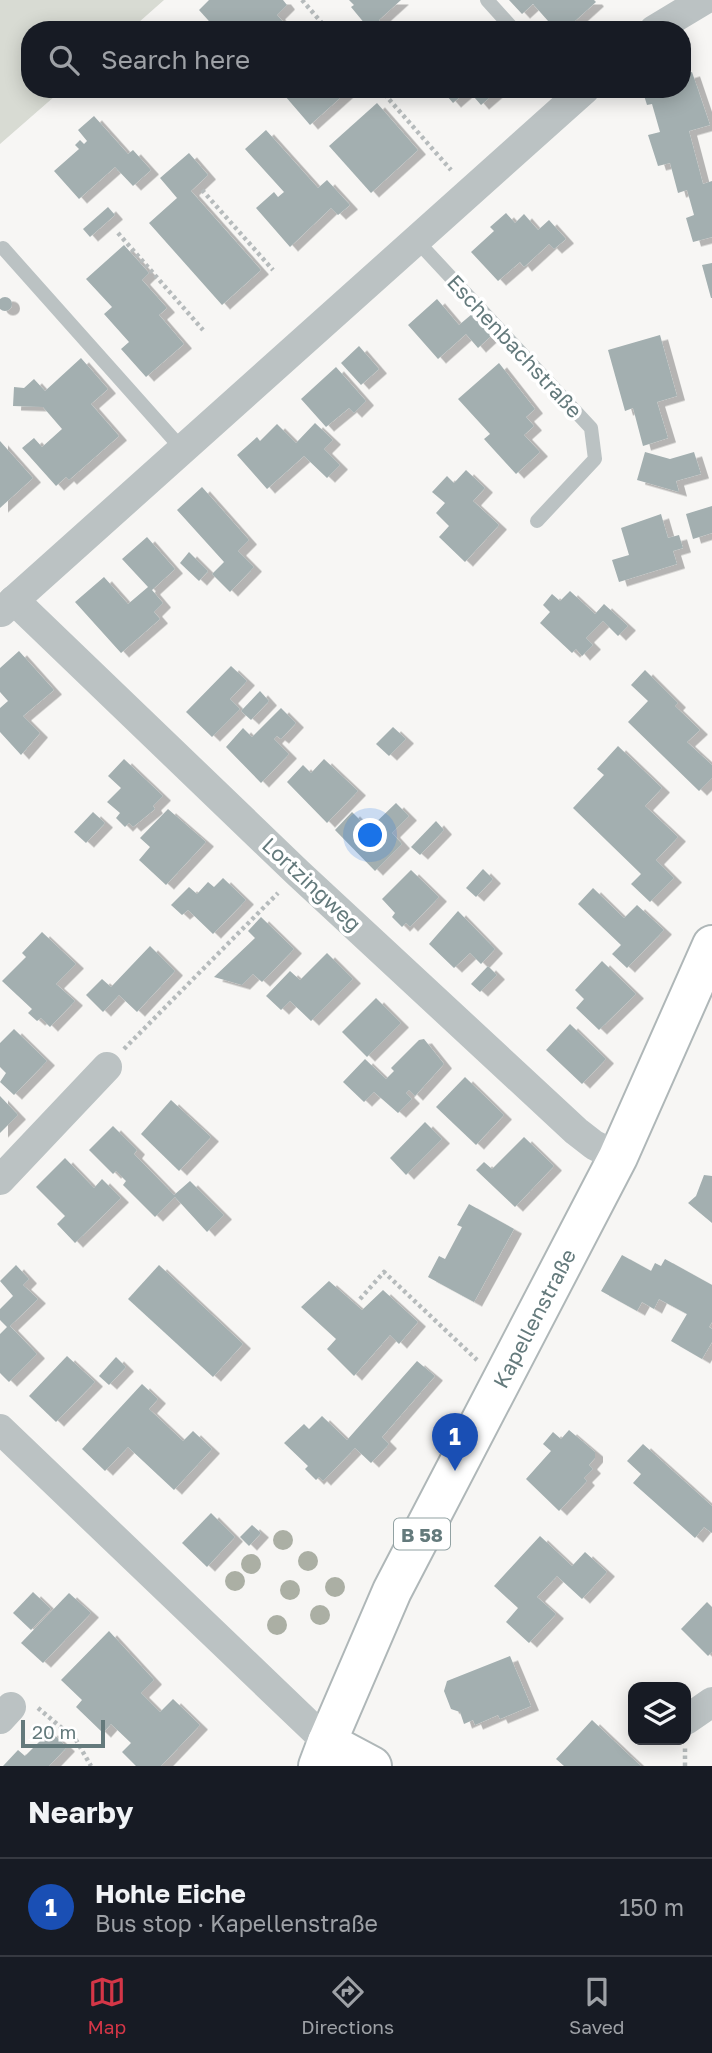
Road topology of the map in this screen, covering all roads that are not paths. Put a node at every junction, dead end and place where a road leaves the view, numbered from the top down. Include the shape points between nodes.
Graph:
1 (487, 0) edge
2 (704, 0) edge
3 (506, 21) edge
4 (669, 21) edge
5 (570, 98) edge
6 (418, 241) junction
7 (3, 248) dead end
8 (183, 450) junction
9 (537, 521) dead end
10 (7, 607) edge
11 (712, 945) edge
12 (107, 1067) road end
13 (618, 1157) junction
14 (0, 1180) edge
15 (0, 1429) edge
16 (712, 1702) edge
17 (691, 1717) edge
18 (323, 1754) edge
19 (372, 1766) edge

1 - 3 lane
2 - 4 street
5 - 6 street
6 - 8 street
6 - 9 lane, Eschenbachstraße via 591,428 595,459
7 - 8 lane
8 - 10 street
10 - 13 street, Lortzingweg via 576,1130
11 - 13 main road, Kapellenstraße / B 58
12 - 14 street
13 - 18 main road, Kapellenstraße / B 58 via 392,1591
15 - 18 street
16 - 17 street
18 - 19 main road

